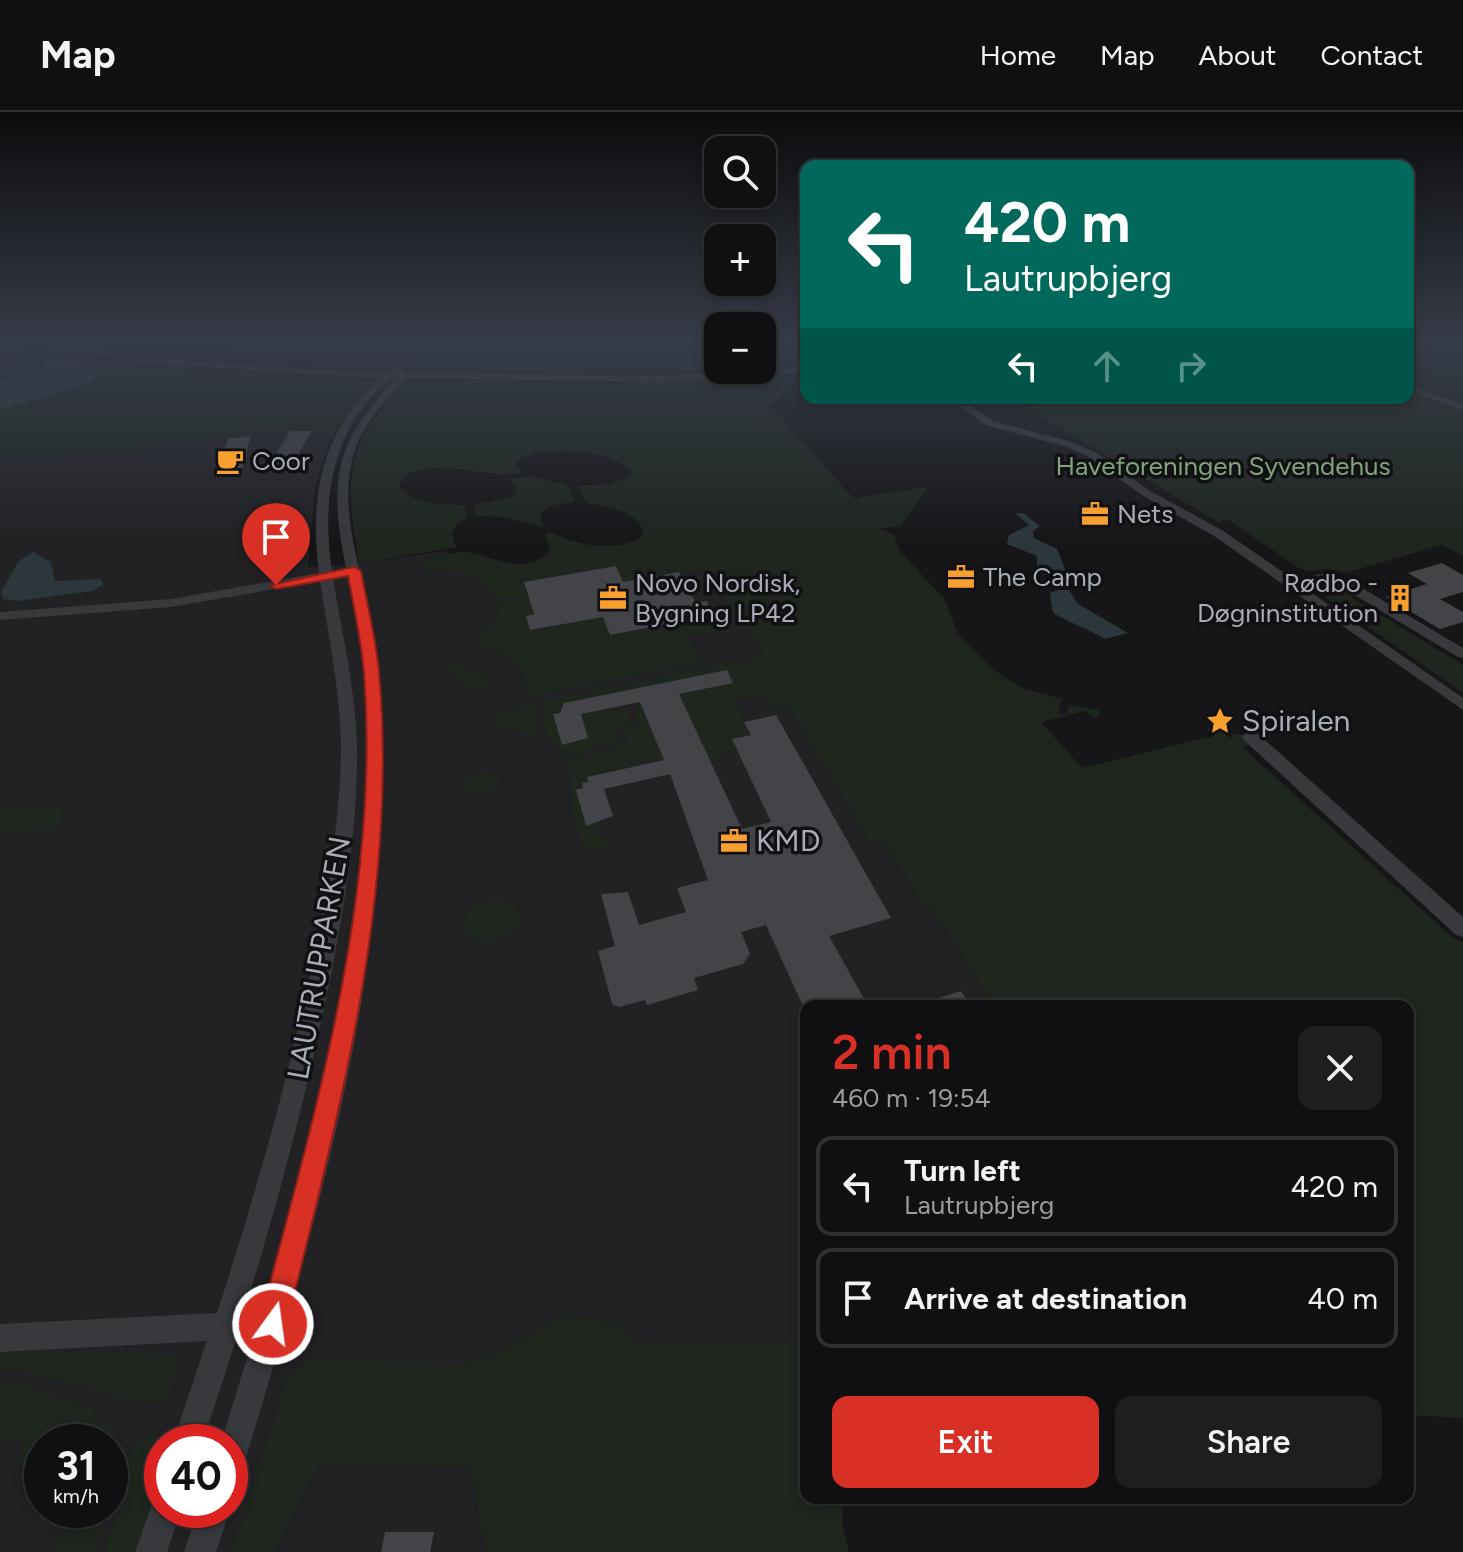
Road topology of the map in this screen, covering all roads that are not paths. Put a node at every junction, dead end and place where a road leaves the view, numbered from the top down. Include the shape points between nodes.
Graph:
1 (360, 409) edge
2 (373, 409) edge
3 (970, 409) edge
4 (354, 571) junction
5 (327, 575) junction
6 (1290, 584) junction
7 (0, 616) edge
8 (1463, 654) edge
9 (1463, 705) edge
10 (1250, 736) dead end
11 (1463, 929) edge
12 (273, 1324) junction
13 (226, 1327) junction
14 (0, 1338) edge
15 (194, 1424) edge
16 (242, 1424) edge
17 (159, 1528) edge
18 (208, 1528) edge
19 (151, 1552) edge
20 (200, 1552) edge

1 - 5 street, LAUTRUPPARKEN via 345,425 326,464 320,515
2 - 4 street, LAUTRUPPARKEN via 350,449 344,504
3 - 6 street via 989,423 1091,454
4 - 5 street
4 - 12 street, LAUTRUPPARKEN via 371,671 374,766 364,913 319,1147
5 - 7 street via 132,607
5 - 13 street, LAUTRUPPARKEN via 348,716 335,898 302,1067
6 - 8 street via 1323,578 1340,581
6 - 9 street
10 - 11 street
12 - 13 street
12 - 16 street, LAUTRUPPARKEN
13 - 14 street
13 - 15 street, LAUTRUPPARKEN
17 - 19 street
18 - 20 street

